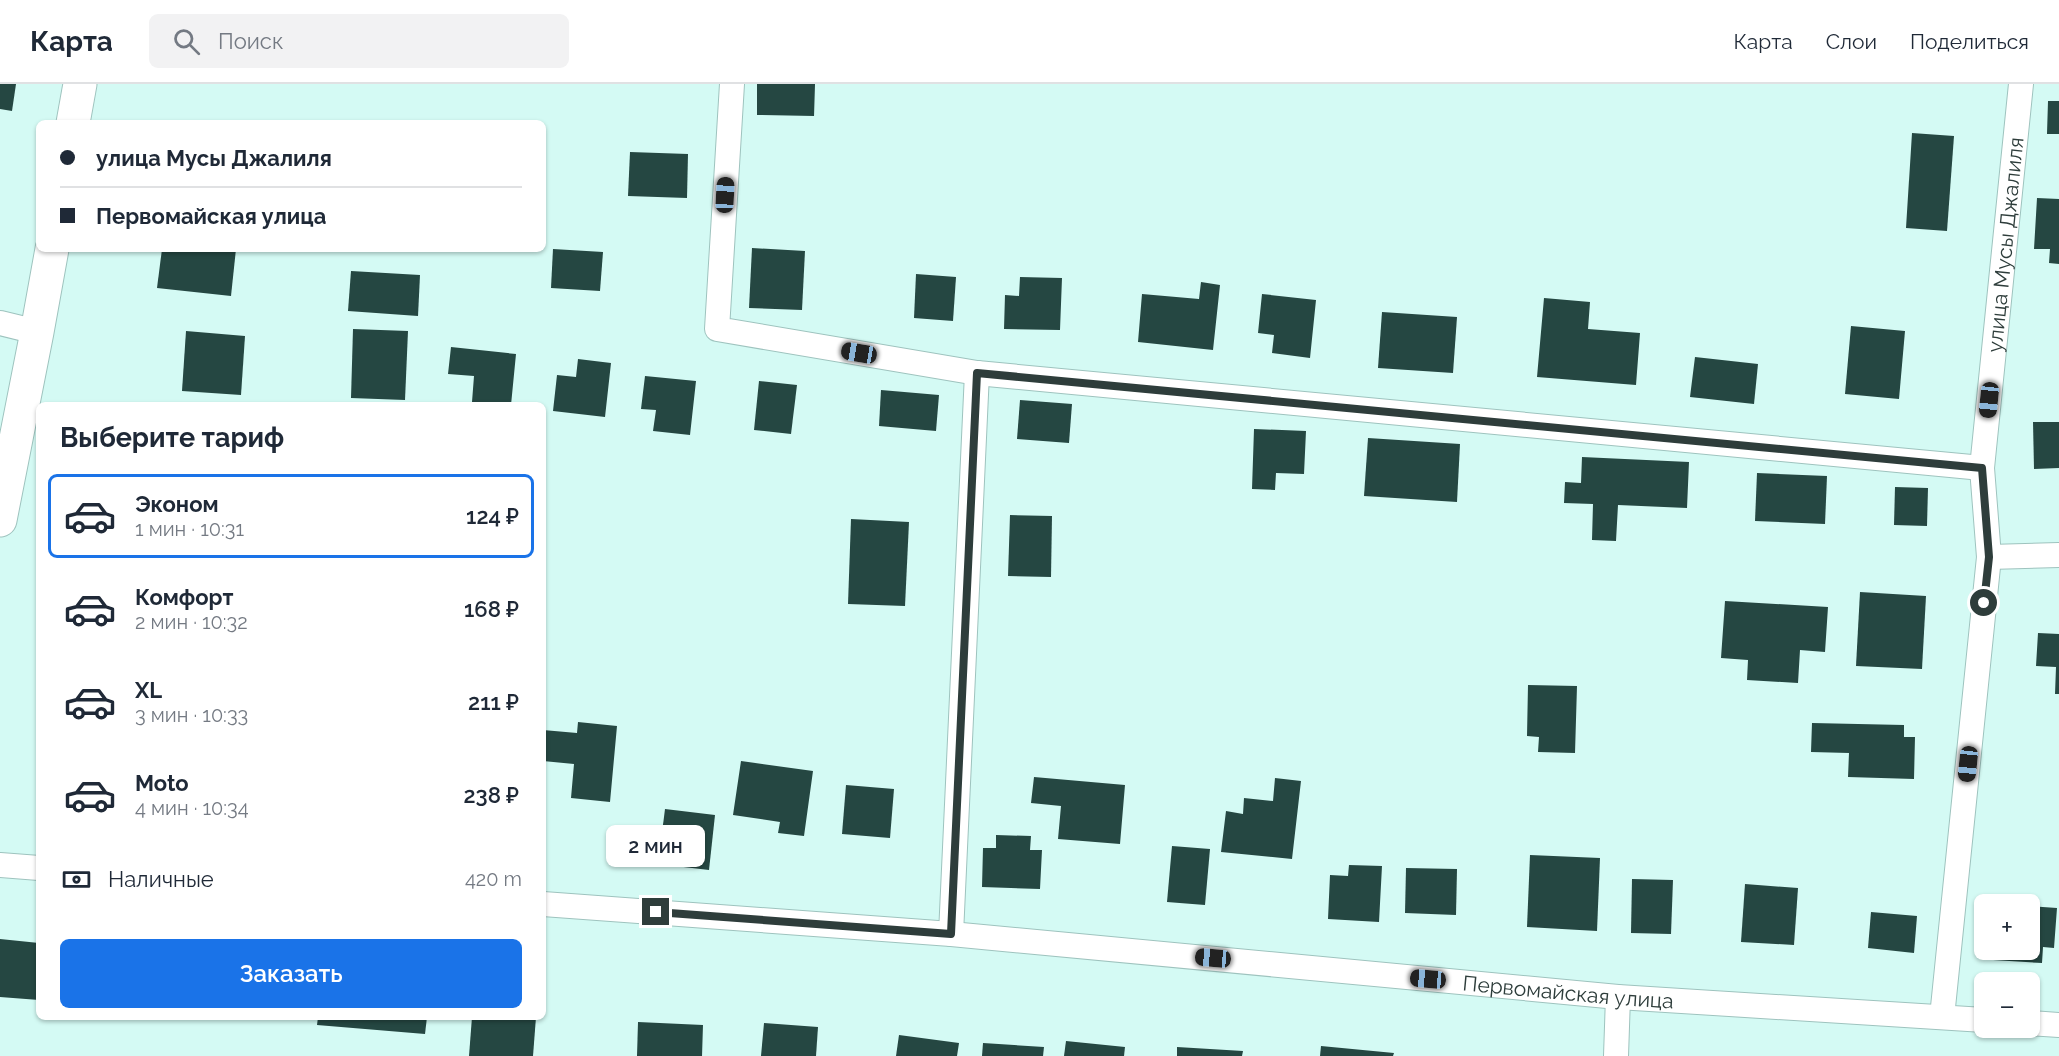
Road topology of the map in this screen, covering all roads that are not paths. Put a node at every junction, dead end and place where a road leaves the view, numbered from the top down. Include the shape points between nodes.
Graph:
1 (80, 84) edge
2 (732, 84) edge
3 (2021, 84) edge
4 (74, 120) edge
5 (51, 252) edge
6 (0, 323) edge
7 (37, 332) junction
8 (977, 373) junction
9 (1982, 468) junction
10 (0, 520) edge
11 (2059, 555) edge
12 (1989, 557) junction
13 (0, 865) edge
14 (36, 868) edge
15 (546, 904) edge
16 (951, 934) junction
17 (1618, 997) junction
18 (1942, 1017) junction
19 (1974, 1019) edge
20 (2040, 1024) edge
21 (2059, 1025) edge
22 (1616, 1056) edge

1 - 4 street
2 - 8 street via 717,329
3 - 9 street, улица Мусы Джалиля
5 - 7 street
6 - 7 street
7 - 10 street
8 - 9 street
8 - 16 street
9 - 12 street, улица Мусы Джалиля
11 - 12 street
12 - 18 street, улица Мусы Джалиля
13 - 14 street
15 - 16 street, Первомайская улица
16 - 17 street, Первомайская улица
17 - 18 street, Первомайская улица
17 - 22 street
18 - 19 street, Первомайская улица
20 - 21 street

